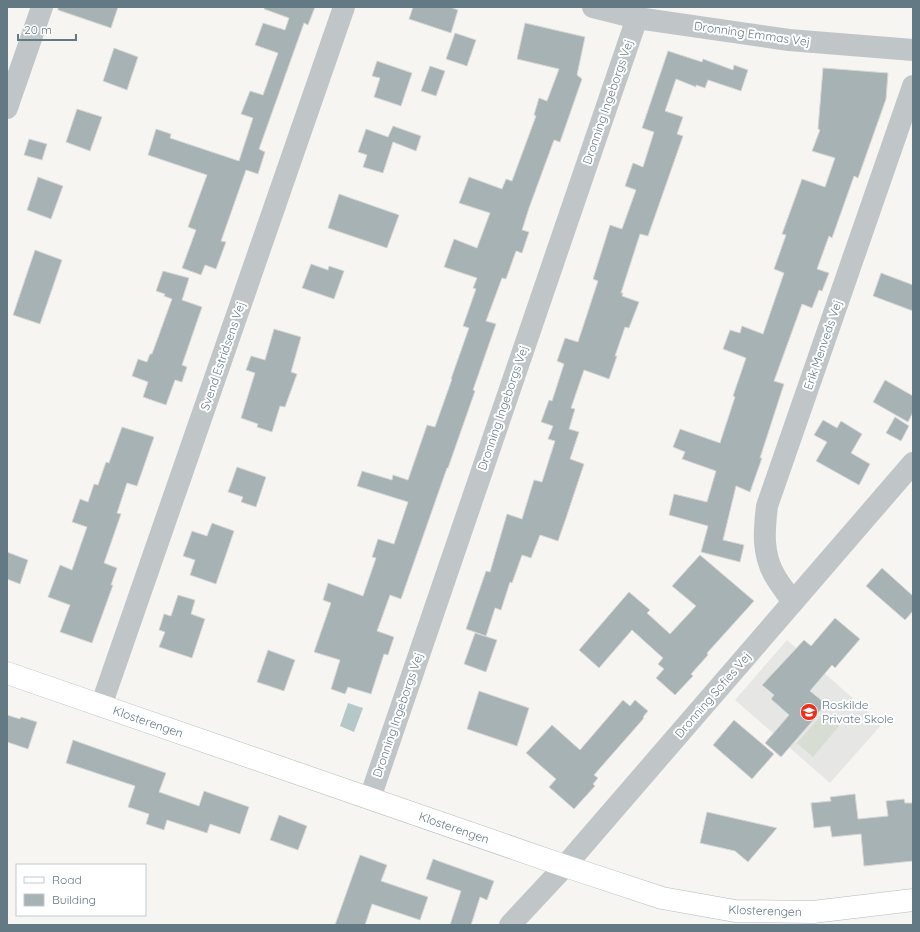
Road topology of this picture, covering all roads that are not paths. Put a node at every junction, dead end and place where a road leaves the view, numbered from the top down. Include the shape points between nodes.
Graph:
1 (42, 7) edge
2 (344, 7) edge
3 (593, 7) edge
4 (637, 18) junction
5 (913, 50) edge
6 (913, 86) edge
7 (7, 108) edge
8 (913, 462) edge
9 (793, 602) junction
10 (7, 673) edge
11 (101, 706) junction
12 (370, 798) junction
13 (565, 866) junction
14 (913, 900) edge
15 (510, 925) edge

1 - 7 street
2 - 11 street, Svend Estridsens Vej
3 - 4 street, Dronning Emmas Vej
4 - 5 street, Dronning Emmas Vej via 789,40
4 - 12 street, Dronning Ingeborgs Vej
6 - 9 street, Erik Menveds Vej via 767,506 764,547 775,576
8 - 9 street, Dronning Sofies Vej
9 - 13 street, Dronning Sofies Vej
10 - 11 street, Klosterengen
11 - 12 street, Klosterengen
12 - 13 street, Klosterengen
13 - 14 street, Klosterengen via 662,898 735,911 813,912
13 - 15 street, Dronning Sofies Vej

